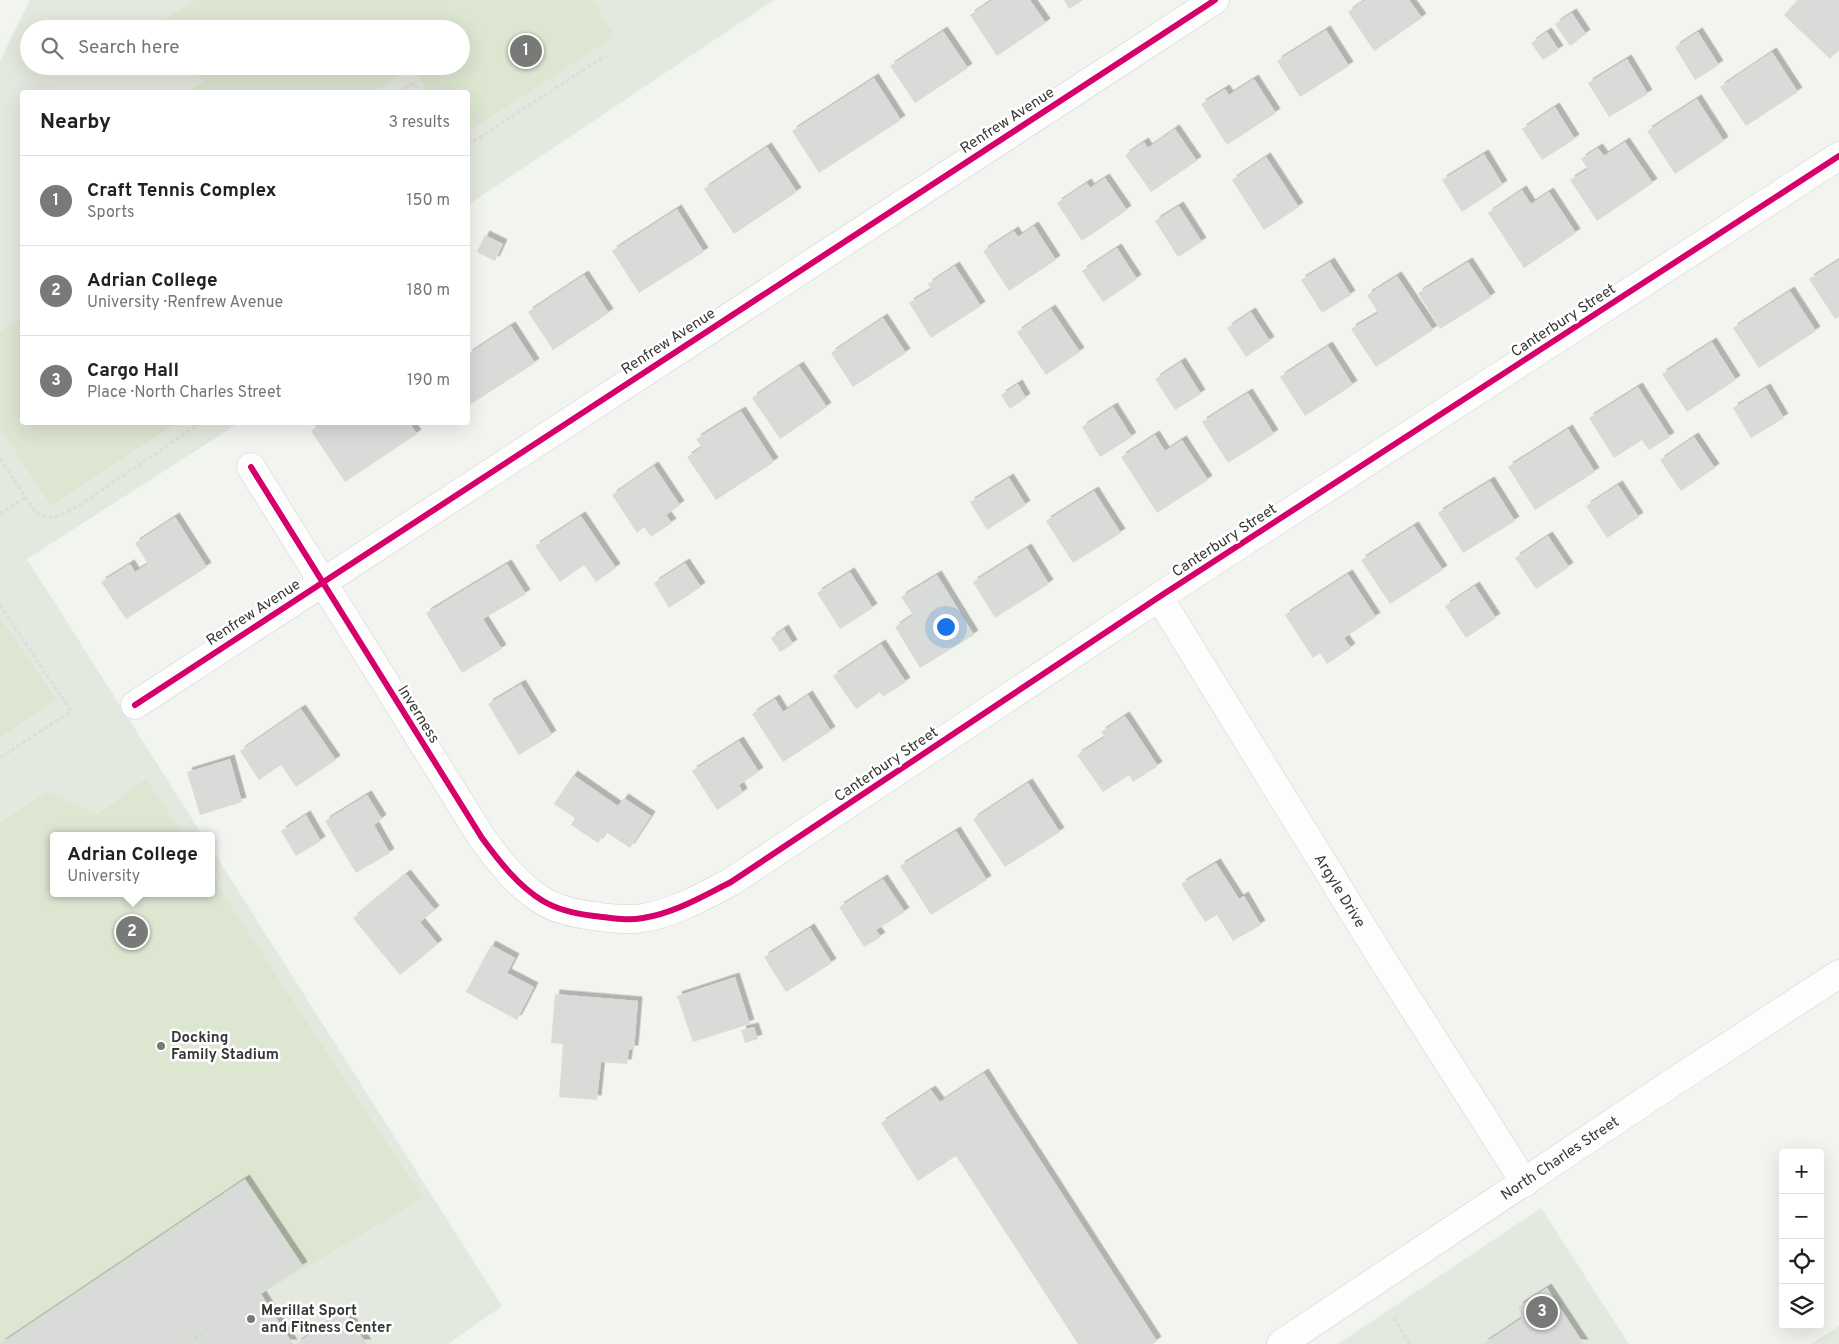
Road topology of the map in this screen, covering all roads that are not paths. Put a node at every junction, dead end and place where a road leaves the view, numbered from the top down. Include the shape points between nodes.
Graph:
1 (1215, 0) edge
2 (1839, 156) edge
3 (251, 467) dead end
4 (322, 582) junction
5 (1159, 597) junction
6 (135, 705) dead end
7 (612, 919) joint
8 (1839, 974) edge
9 (1525, 1182) junction
10 (1281, 1344) edge

1 - 4 street, Renfrew Avenue
2 - 5 street, Canterbury Street
3 - 4 street, Inverness
4 - 6 street, Renfrew Avenue
4 - 7 street, Inverness via 500,862 543,901 566,911
5 - 7 street, Canterbury Street via 731,882 673,910 642,918
5 - 9 street, Argyle Drive via 1381,957
8 - 9 street, North Charles Street
9 - 10 street, North Charles Street

